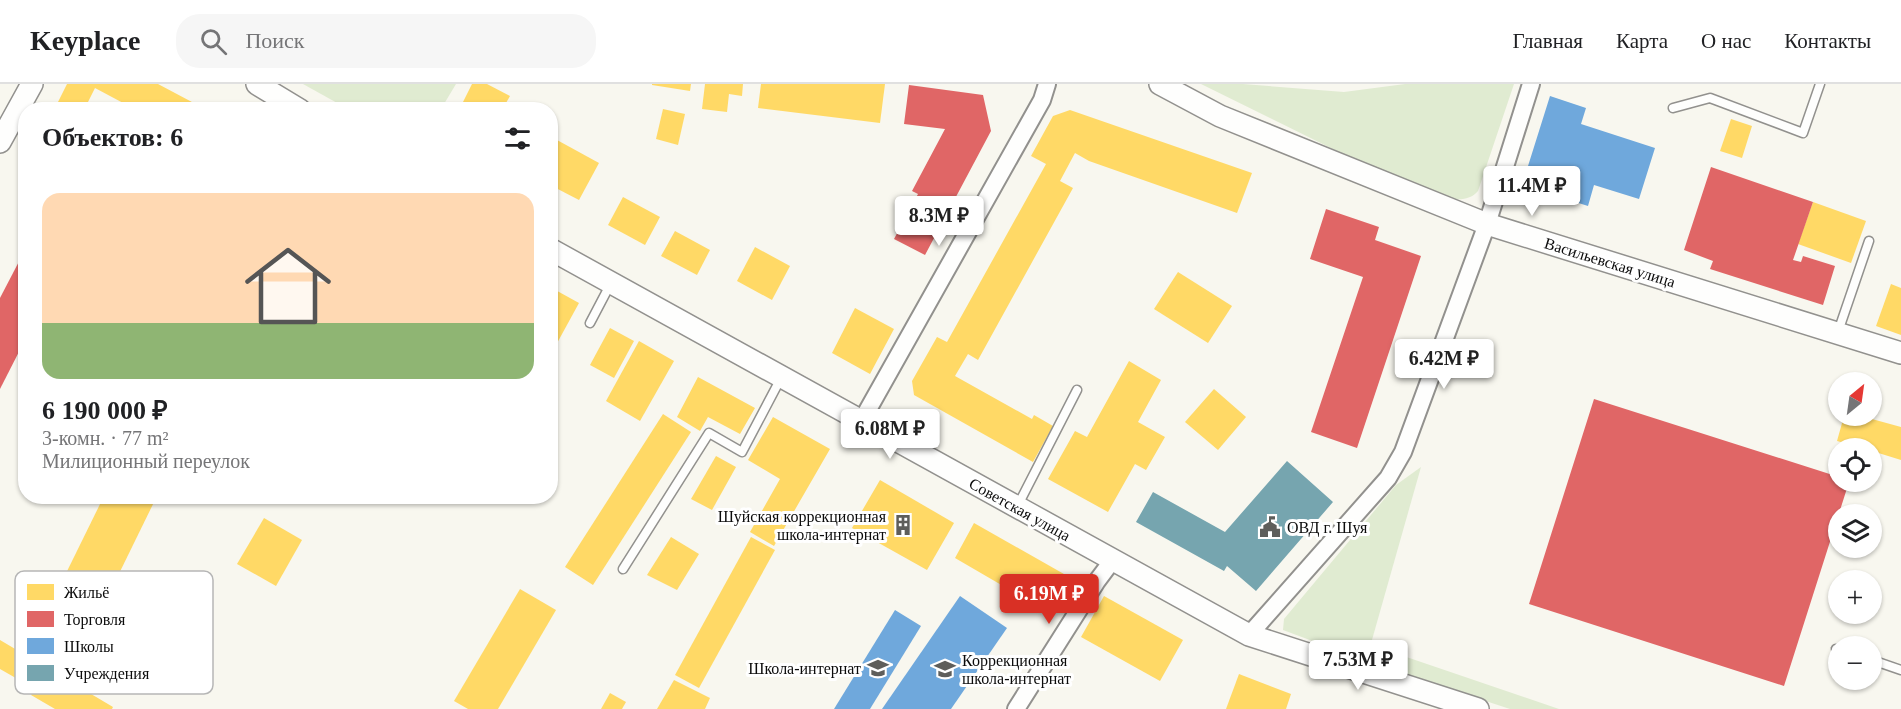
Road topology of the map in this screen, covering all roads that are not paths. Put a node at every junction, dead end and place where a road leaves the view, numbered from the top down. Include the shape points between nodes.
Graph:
1 (32, 84) edge
2 (257, 84) edge
3 (1047, 84) edge
4 (1160, 84) edge
5 (1531, 84) edge
6 (1820, 84) edge
7 (286, 98) edge
8 (22, 102) edge
9 (1673, 108) dead end
10 (18, 109) edge
11 (0, 142) edge
12 (1486, 224) junction
13 (1869, 241) dead end
14 (558, 253) edge
15 (612, 283) junction
16 (590, 323) dead end
17 (1841, 323) dead end
18 (1901, 353) edge
19 (781, 378) junction
20 (1077, 390) dead end
21 (861, 422) junction
22 (1017, 507) junction
23 (1112, 561) junction
24 (623, 568) dead end
25 (1249, 635) junction
26 (1882, 663) edge
27 (1901, 670) edge
28 (1016, 709) edge
29 (1478, 709) edge

1 - 8 street
2 - 7 street
3 - 21 street via 1042,100
4 - 12 street, Васильевская улица via 1220,116
5 - 12 street
6 - 9 lane via 1803,133 1710,98
10 - 11 street
12 - 18 street, Васильевская улица
12 - 25 street via 1403,452 1388,478
13 - 17 lane
14 - 15 street, Советская улица
15 - 16 lane
15 - 19 street, Советская улица
19 - 21 street, Советская улица
19 - 24 lane via 742,452 710,433
20 - 22 lane
21 - 22 street, Советская улица
22 - 23 street, Советская улица
23 - 25 street, Советская улица
23 - 28 street
25 - 29 street, Советская улица
26 - 27 lane

